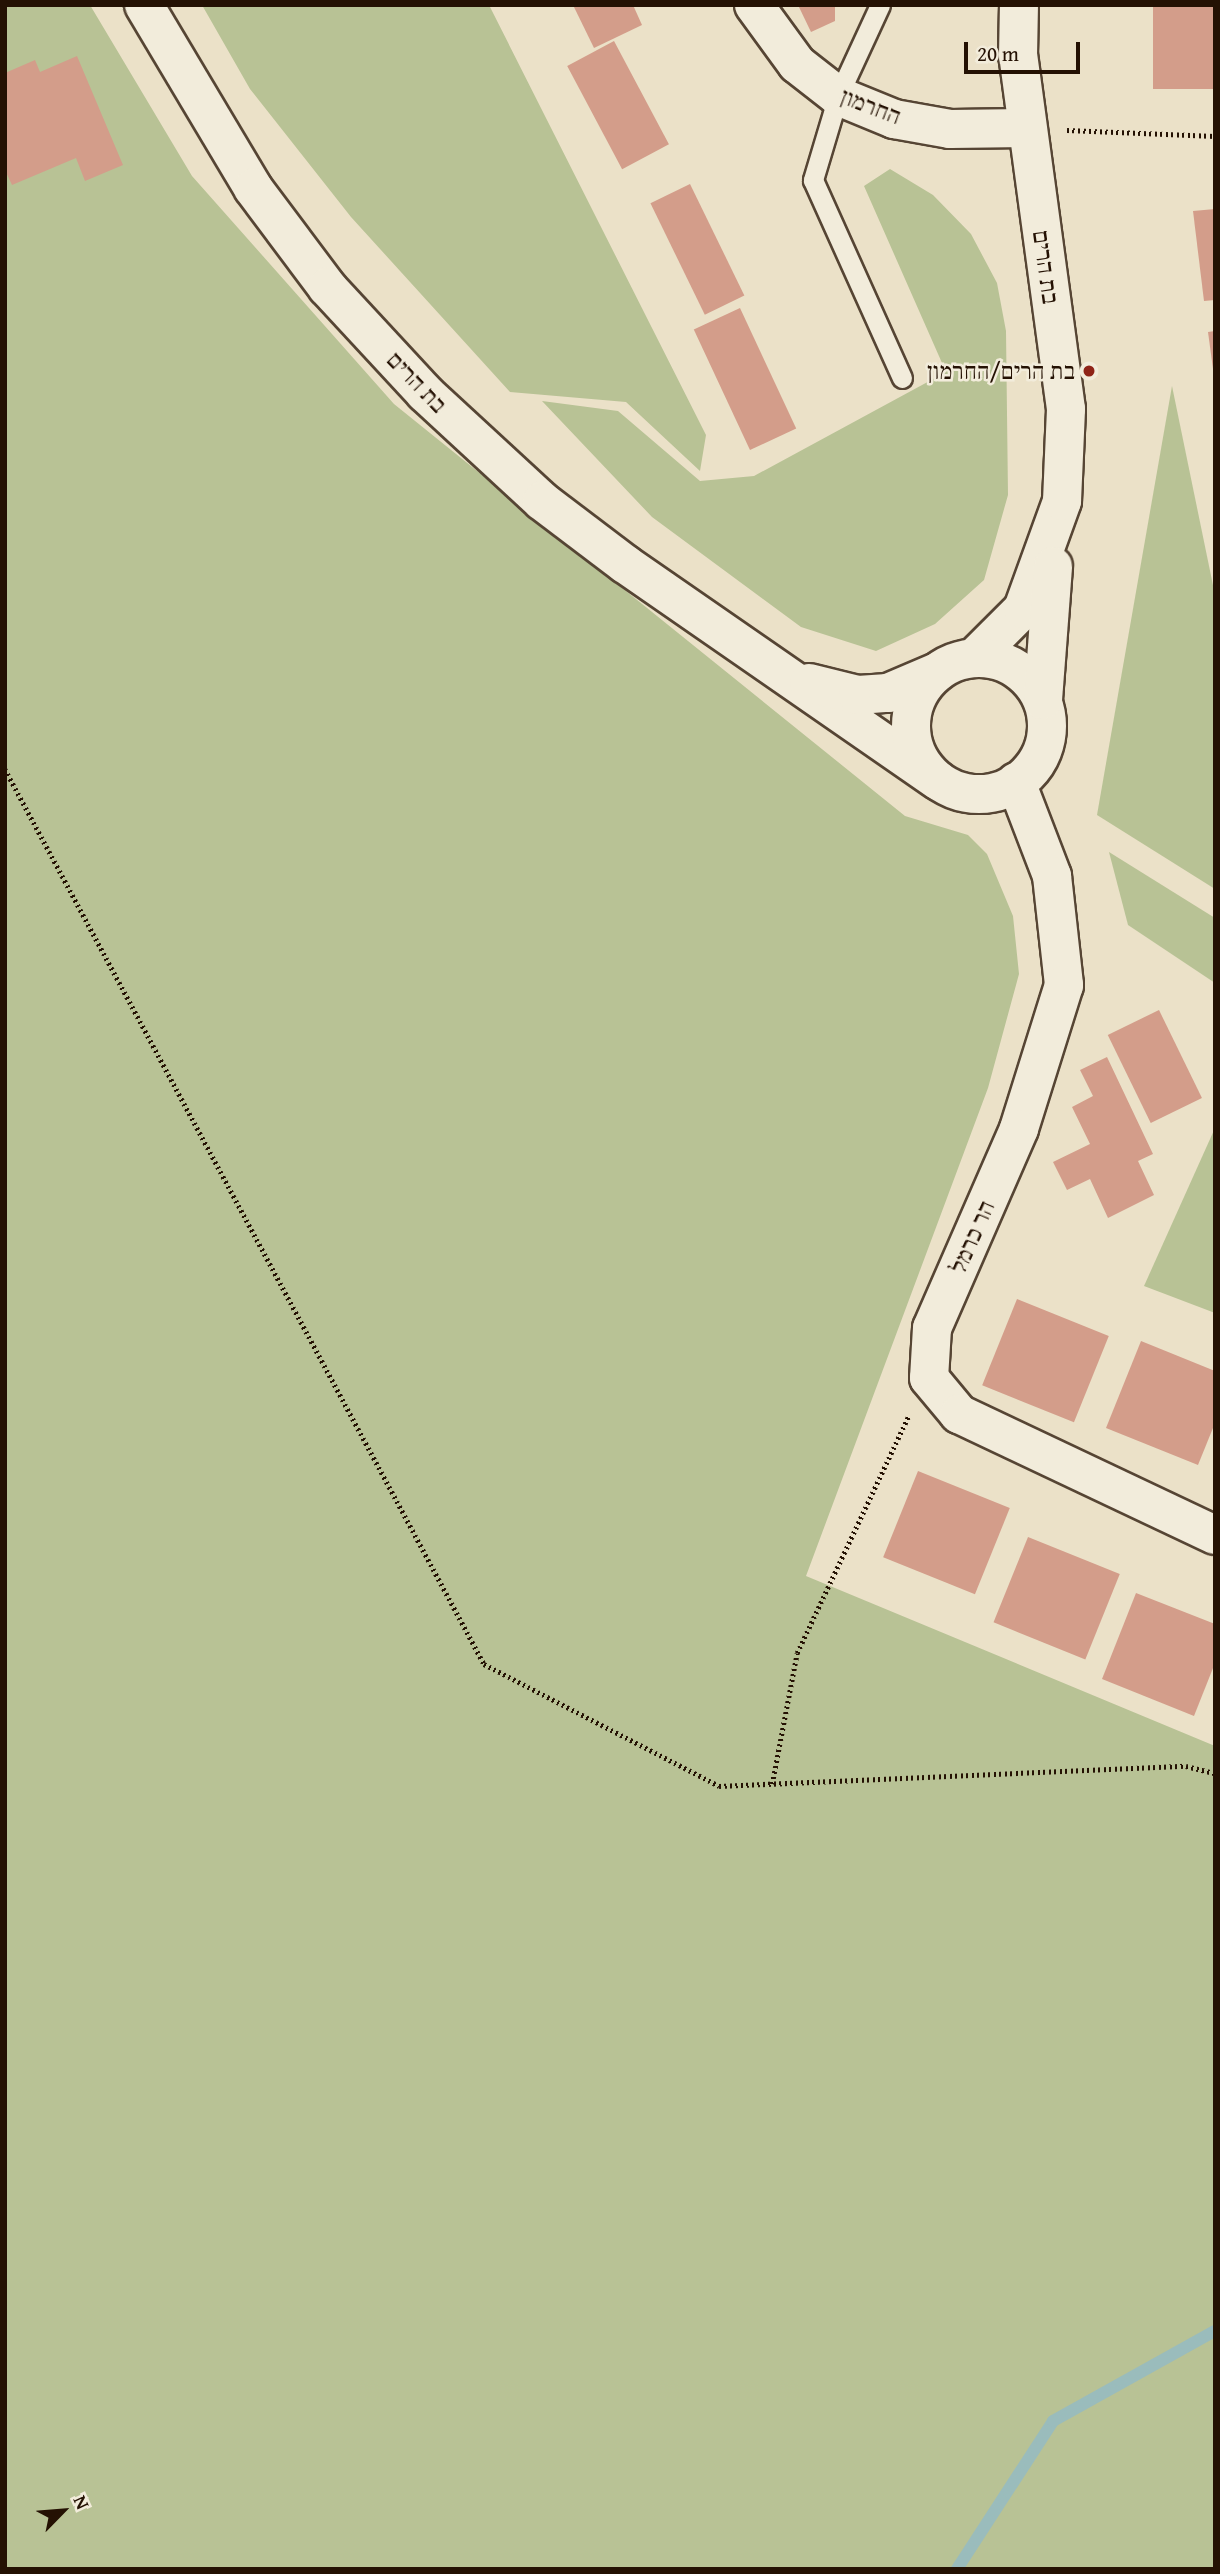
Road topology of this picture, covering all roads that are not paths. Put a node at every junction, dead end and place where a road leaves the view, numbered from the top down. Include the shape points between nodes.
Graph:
1 (144, 5) edge
2 (754, 5) edge
3 (880, 5) edge
4 (1019, 5) edge
5 (838, 96) junction
6 (1027, 128) junction
7 (902, 378) dead end
8 (1055, 529) junction
9 (975, 657) junction
10 (782, 672) junction
11 (936, 672) junction
12 (1043, 700) junction
13 (939, 781) junction
14 (1016, 782) junction
15 (1215, 1535) edge

1 - 10 street, בת הרים via 253,188 327,287 425,393 542,501
2 - 5 street, החרמון via 797,64
3 - 5 lane
4 - 6 street, בת הרים
5 - 6 street, החרמון via 894,119 950,129
5 - 7 lane via 813,180
6 - 8 street, בת הרים via 1066,410
8 - 9 street, בת הרים via 1023,609
8 - 12 street, בת הרים
9 - 11 street
9 - 12 street via 1015,667
10 - 11 street, בת הרים via 858,695 888,693
10 - 13 street, בת הרים
11 - 13 street via 918,696 910,727 915,749
12 - 14 street via 1045,742 1037,762
13 - 14 street via 984,794
14 - 15 street, הר כרמל via 1052,876 1064,985 1019,1129 932,1328 929,1378 959,1414

